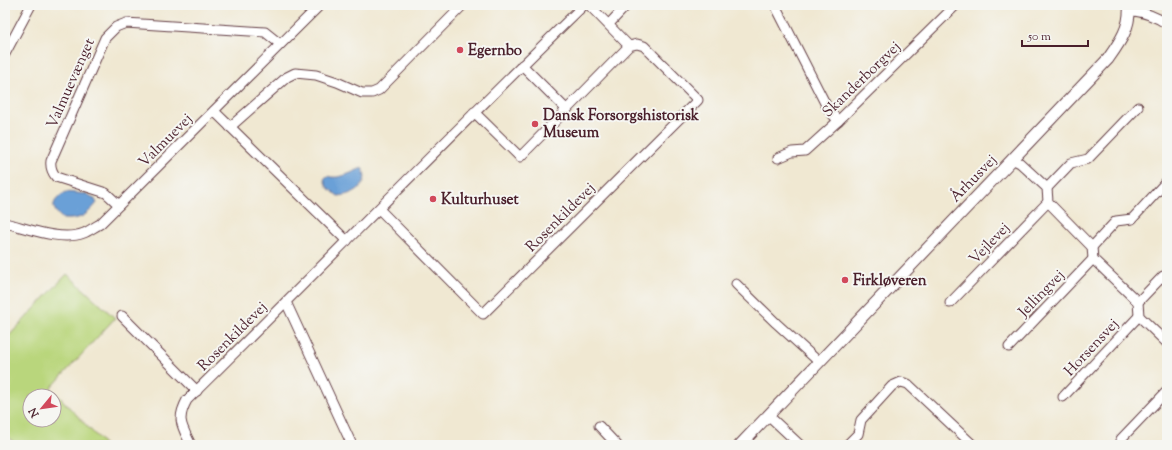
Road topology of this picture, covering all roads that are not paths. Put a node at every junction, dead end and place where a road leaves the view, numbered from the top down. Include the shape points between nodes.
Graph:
1 (320, 5) edge
2 (463, 5) edge
3 (584, 5) edge
4 (589, 5) edge
5 (627, 5) edge
6 (775, 5) edge
7 (956, 5) edge
8 (30, 7) dead end
9 (1129, 8) edge
10 (609, 24) junction
11 (1167, 24) edge
12 (280, 44) junction
13 (629, 46) junction
14 (5, 54) edge
15 (522, 65) junction
16 (1138, 107) dead end
17 (566, 110) junction
18 (214, 111) junction
19 (474, 112) junction
20 (838, 121) junction
21 (230, 127) junction
22 (778, 158) dead end
23 (1012, 159) junction
24 (1167, 181) edge
25 (1047, 188) junction
26 (1048, 202) junction
27 (120, 205) junction
28 (379, 209) junction
29 (5, 223) edge
30 (347, 241) junction
31 (1092, 247) junction
32 (1093, 259) junction
33 (1167, 276) edge
34 (736, 284) dead end
35 (286, 302) junction
36 (1138, 302) junction
37 (950, 303) dead end
38 (122, 316) dead end
39 (1139, 316) junction
40 (1167, 343) edge
41 (1009, 347) dead end
42 (819, 362) junction
43 (197, 391) junction
44 (1167, 391) edge
45 (1063, 397) dead end
46 (768, 415) junction
47 (599, 426) dead end
48 (1121, 439) dead end
49 (191, 445) edge
50 (352, 445) edge
51 (617, 445) edge
52 (740, 445) edge
53 (800, 445) edge
54 (847, 445) edge
55 (973, 445) edge

1 - 12 street, Valmuevej
2 - 21 street via 379,90 362,93 316,75 295,73 287,77
3 - 15 street, Rosenkildevej
4 - 10 street
5 - 10 street
6 - 20 street via 827,107
7 - 20 street, Skanderborgvej
8 - 14 street
9 - 11 street via 1159,18
9 - 23 street, Århusvej via 1127,27 1108,59
10 - 13 street
12 - 18 street, Valmuevej
12 - 27 street, Valmuevænget via 265,32 126,23 116,27 106,38 50,167 56,177 106,193
13 - 17 street
13 - 28 street, Rosenkildevej via 644,46 698,100 483,314
15 - 17 street
15 - 19 street, Rosenkildevej
16 - 25 street via 1088,159 1071,163
17 - 19 street via 520,157
18 - 21 street
18 - 27 street, Valmuevej
19 - 28 street, Rosenkildevej
20 - 22 street, Skanderborgvej via 805,151 792,152
21 - 30 street
23 - 25 street via 1020,163
23 - 42 street, Århusvej
24 - 31 street via 1132,219 1116,221
25 - 26 street
26 - 31 street
26 - 37 street, Vejlevej
27 - 29 street, Valmuevej via 100,224 82,234 47,234
28 - 30 street, Rosenkildevej
30 - 35 street, Rosenkildevej
31 - 32 street
32 - 36 street
32 - 41 street, Jellingvej
33 - 36 street via 1164,276
34 - 42 street
35 - 43 street, Rosenkildevej
35 - 50 street, Rosenkildevej
36 - 39 street
38 - 43 street, Rosenkildevej
39 - 40 street
39 - 45 street, Horsensvej
42 - 46 street, Århusvej
43 - 49 street, Rosenkildevej via 181,410 182,426
44 - 48 street
46 - 52 street, Århusvej
46 - 53 street
47 - 51 street
54 - 55 street via 858,434 861,420 892,386 902,382 908,384

